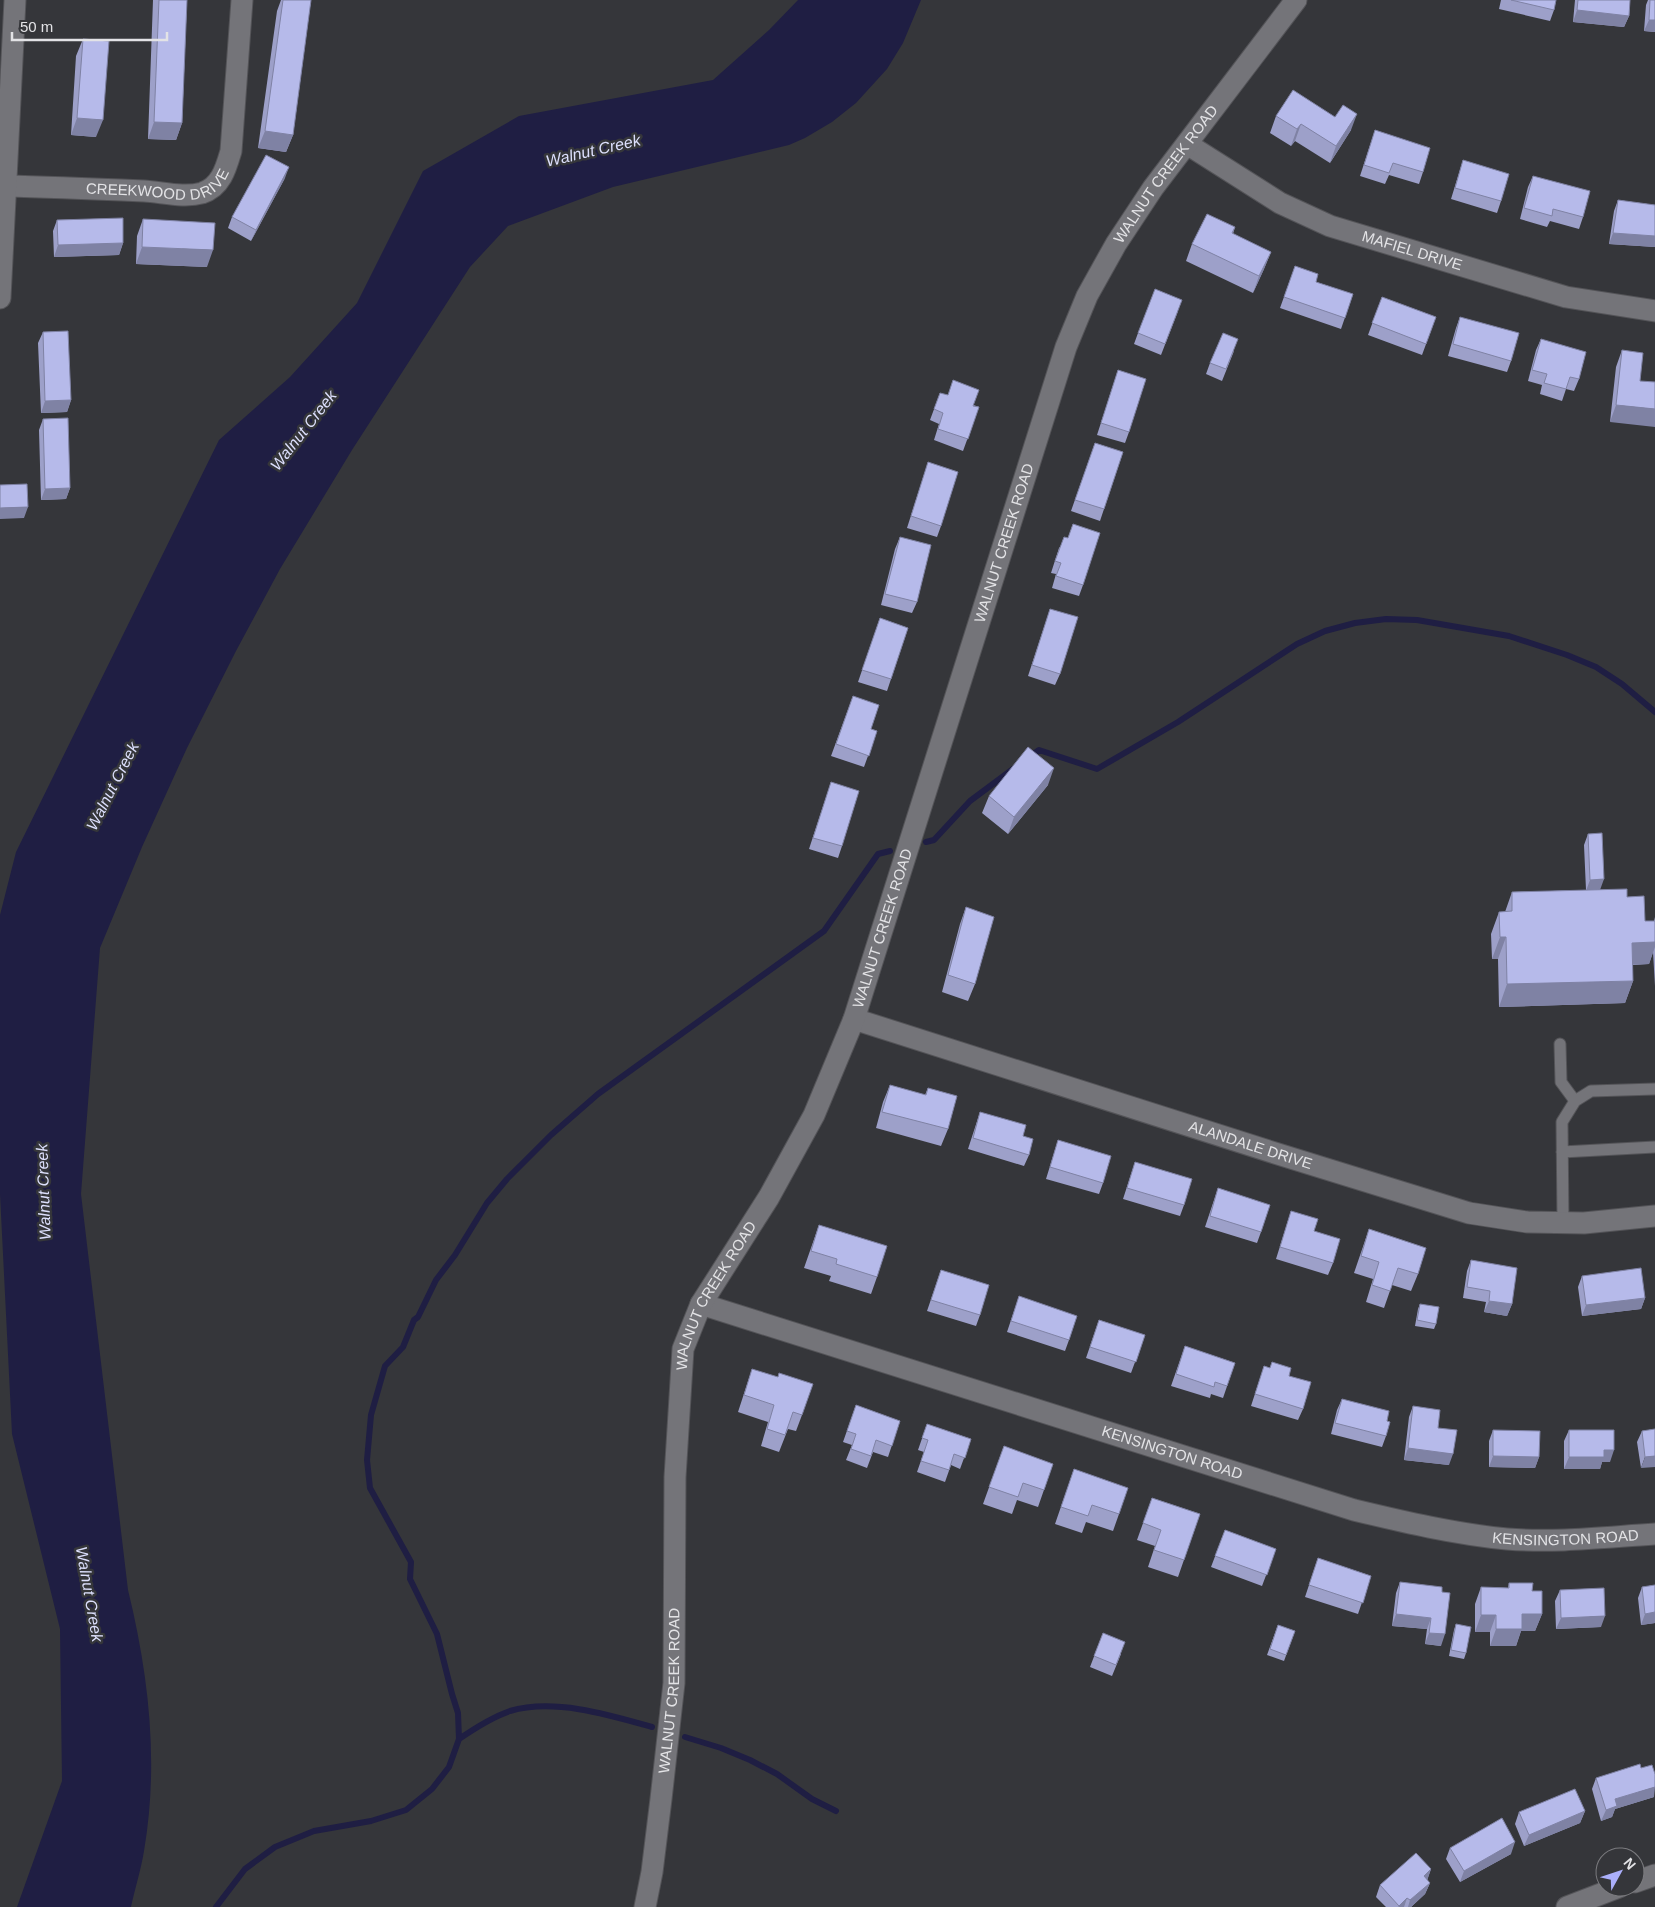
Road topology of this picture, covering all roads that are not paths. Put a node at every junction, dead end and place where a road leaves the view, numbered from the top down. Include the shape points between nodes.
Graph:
1 (15, 0) edge
2 (242, 0) edge
3 (1296, 0) edge
4 (1187, 144) junction
5 (5, 186) junction
6 (0, 298) edge
7 (1655, 311) edge
8 (854, 1019) junction
9 (1560, 1044) dead end
10 (1655, 1089) edge
11 (1576, 1101) junction
12 (1655, 1147) edge
13 (1562, 1152) junction
14 (1655, 1216) edge
15 (1562, 1222) junction
16 (700, 1304) junction
17 (1655, 1534) edge
18 (1595, 1896) edge
19 (645, 1907) edge
20 (1567, 1907) edge

1 - 5 street
2 - 5 street, CREEKWOOD DRIVE via 231,151 226,170 216,184 202,193 184,195
3 - 4 street, WALNUT CREEK ROAD
4 - 7 street, MAFIEL DRIVE via 1280,203 1330,226 1566,297
4 - 8 street, WALNUT CREEK ROAD via 1116,244 1087,296 1066,347
5 - 6 street
8 - 15 street, ALANDALE DRIVE via 1470,1213 1527,1222
8 - 16 street, WALNUT CREEK ROAD via 814,1115 769,1197
9 - 11 lane via 1561,1082
10 - 11 lane via 1591,1092
11 - 13 lane via 1562,1122
12 - 13 lane
13 - 15 lane
14 - 15 street, ALANDALE DRIVE
16 - 17 street, KENSINGTON ROAD via 1363,1512 1435,1529 1508,1539 1572,1540
16 - 19 street, WALNUT CREEK ROAD via 683,1349 675,1477 674,1683
18 - 20 street

